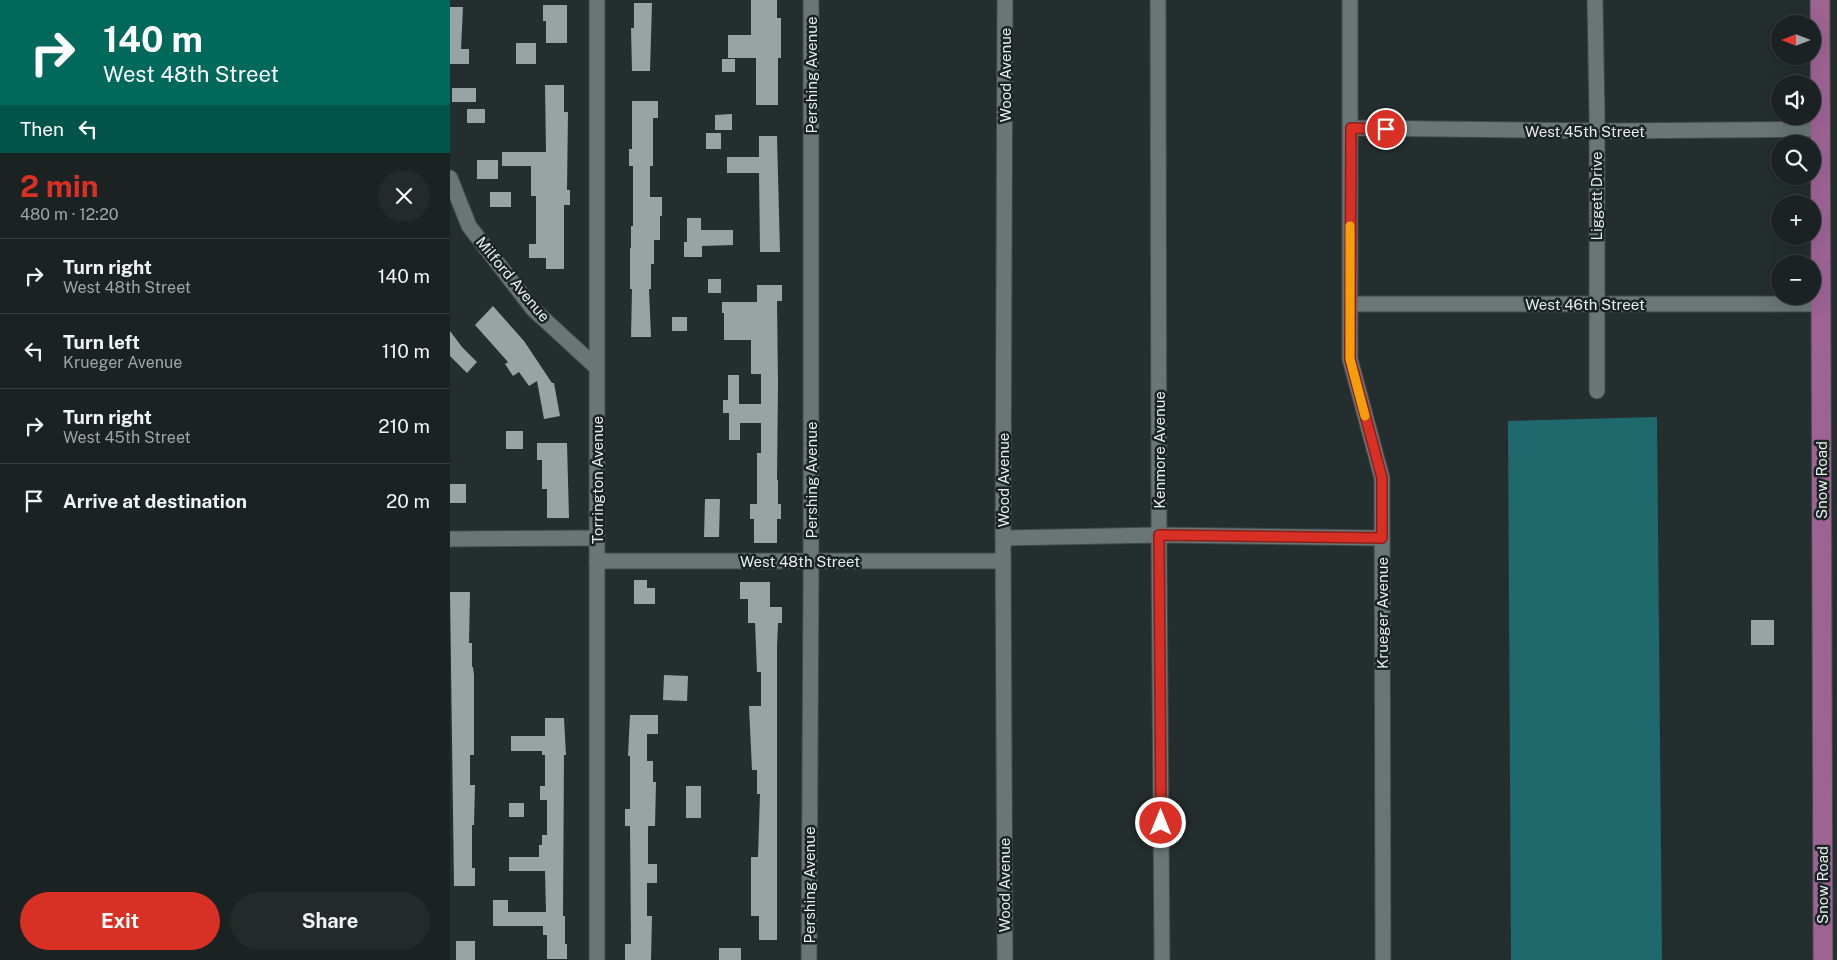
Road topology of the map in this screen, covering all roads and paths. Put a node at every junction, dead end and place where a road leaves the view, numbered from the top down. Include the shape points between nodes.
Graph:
1 (597, 0) edge
2 (811, 0) edge
3 (1005, 0) edge
4 (1158, 0) edge
5 (1350, 0) edge
6 (1595, 0) edge
7 (1820, 0) edge
8 (1351, 128) junction
9 (1820, 130) junction
10 (1597, 131) junction
11 (450, 178) edge
12 (1820, 255) edge
13 (1350, 304) junction
14 (1596, 304) junction
15 (1771, 304) edge
16 (1820, 305) edge
17 (596, 367) junction
18 (1597, 391) dead end
19 (1159, 535) junction
20 (597, 538) junction
21 (1003, 538) junction
22 (1382, 538) junction
23 (450, 539) edge
24 (597, 561) junction
25 (811, 561) junction
26 (1003, 561) junction
27 (597, 960) edge
28 (809, 960) edge
29 (1005, 960) edge
30 (1162, 960) edge
31 (1382, 960) edge
32 (1823, 960) edge

1 - 17 street, Torrington Avenue
2 - 25 street, Pershing Avenue
3 - 21 street, Wood Avenue
4 - 19 street, Kenmore Avenue
5 - 8 street, Krueger Avenue
6 - 10 street, Liggett Drive
7 - 9 main road, Snow Road
8 - 10 street, West 45th Street
8 - 13 street, Krueger Avenue
9 - 10 street, West 45th Street
9 - 12 main road, Snow Road
10 - 14 street, Liggett Drive
11 - 17 street, Milford Avenue via 469,226 533,308
13 - 14 street, West 46th Street
13 - 22 street, Krueger Avenue via 1350,359 1382,478
14 - 15 street, West 46th Street
14 - 18 street, Liggett Drive
16 - 32 main road, Snow Road
17 - 20 street, Torrington Avenue
19 - 21 street
19 - 22 street
19 - 30 street, Kenmore Avenue
20 - 23 street
20 - 24 street, Torrington Avenue
21 - 26 street, Wood Avenue
22 - 31 street, Krueger Avenue
24 - 25 street, West 48th Street
24 - 27 street, Torrington Avenue
25 - 26 street, West 48th Street
25 - 28 street, Pershing Avenue
26 - 29 street, Wood Avenue

